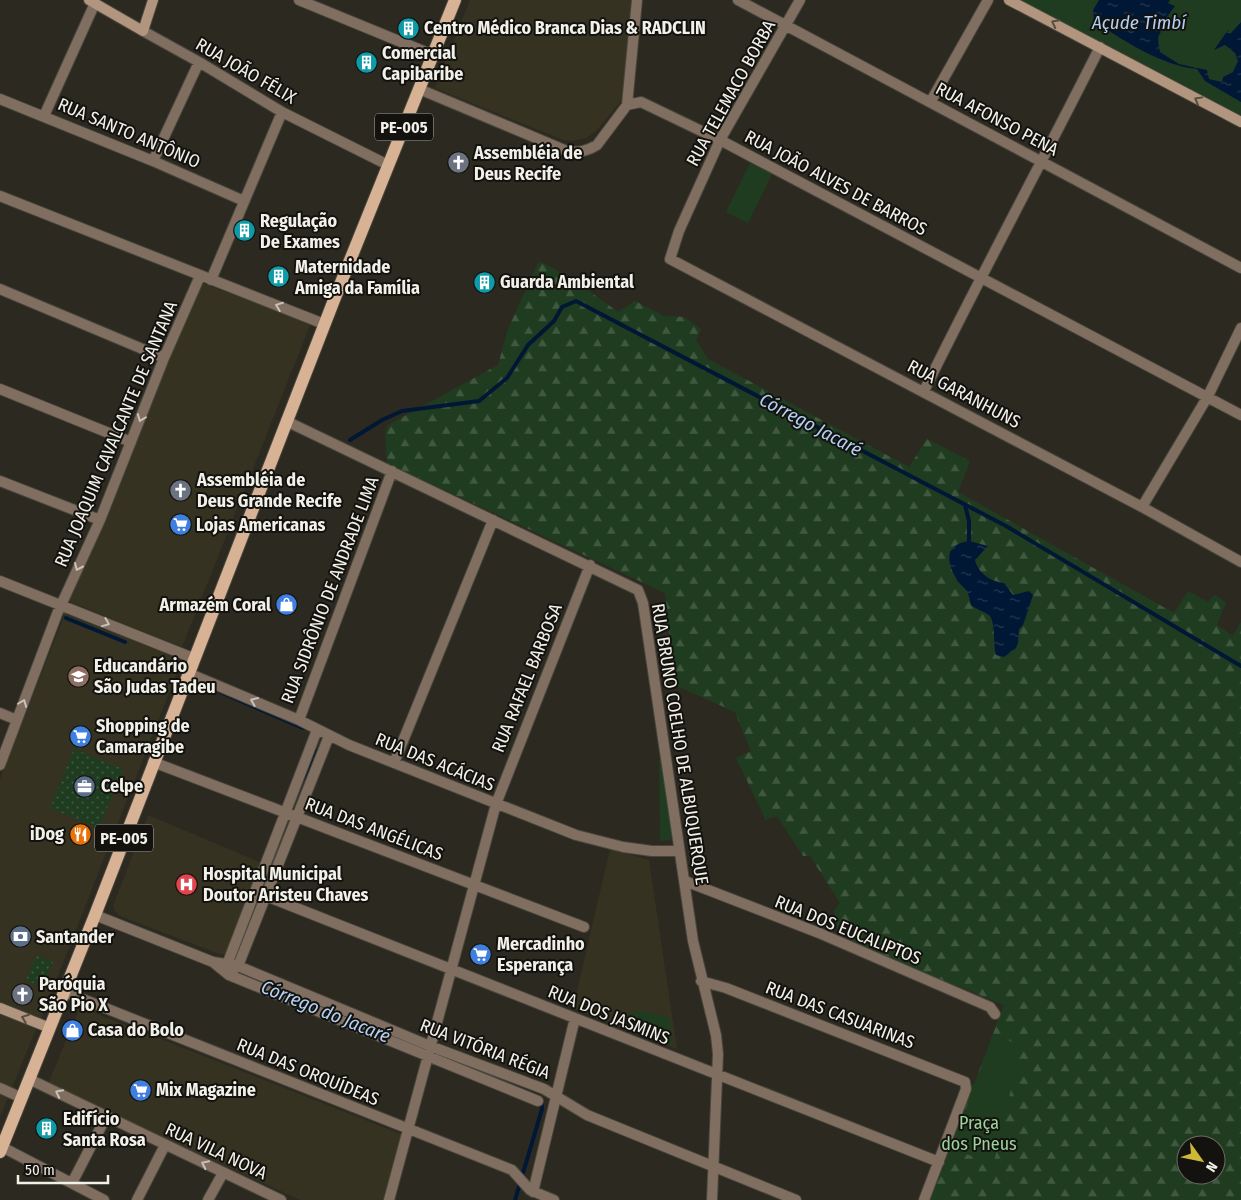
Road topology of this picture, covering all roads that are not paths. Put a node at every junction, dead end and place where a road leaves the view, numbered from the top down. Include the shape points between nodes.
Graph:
1 (153, 0) edge
2 (299, 0) edge
3 (455, 0) edge
4 (637, 0) edge
5 (738, 0) edge
6 (800, 0) edge
7 (988, 0) edge
8 (1010, 0) edge
9 (92, 2) edge
10 (786, 26) junction
11 (143, 31) junction
12 (1100, 46) junction
13 (433, 55) junction
14 (199, 62) junction
15 (420, 89) junction
16 (0, 99) edge
17 (931, 102) junction
18 (628, 105) junction
19 (282, 112) junction
20 (44, 116) junction
21 (1241, 122) edge
22 (720, 140) junction
23 (153, 160) junction
24 (1042, 162) junction
25 (388, 165) junction
26 (0, 196) edge
27 (244, 201) junction
28 (670, 259) joint
29 (1241, 268) edge
30 (980, 277) junction
31 (206, 278) junction
32 (0, 289) edge
33 (324, 324) junction
34 (1241, 328) edge
35 (164, 358) junction
36 (0, 389) edge
37 (924, 391) junction
38 (1208, 396) junction
39 (1241, 415) edge
40 (286, 421) junction
41 (131, 442) junction
42 (392, 471) junction
43 (0, 481) edge
44 (1142, 507) junction
45 (100, 520) junction
46 (493, 520) junction
47 (1241, 562) edge
48 (590, 565) junction
49 (0, 581) edge
50 (61, 606) junction
51 (193, 658) junction
52 (188, 673) junction
53 (0, 713) edge
54 (17, 720) junction
55 (299, 720) junction
56 (318, 730) junction
57 (330, 736) junction
58 (153, 762) junction
59 (394, 763) junction
60 (0, 765) edge
61 (496, 804) junction
62 (292, 815) junction
63 (679, 851) junction
64 (685, 881) junction
65 (475, 884) junction
66 (266, 896) junction
67 (95, 915) junction
68 (584, 927) dead end
69 (213, 962) junction
70 (233, 964) junction
71 (452, 969) junction
72 (229, 975) junction
73 (701, 981) junction
74 (65, 992) junction
75 (0, 1008) edge
76 (996, 1014) dead end
77 (575, 1018) junction
78 (50, 1028) junction
79 (429, 1051) junction
80 (716, 1076) junction
81 (30, 1079) junction
82 (0, 1088) edge
83 (556, 1096) junction
84 (22, 1098) junction
85 (538, 1101) dead end
86 (106, 1116) junction
87 (408, 1130) junction
88 (165, 1145) junction
89 (1, 1150) edge
90 (939, 1162) junction
91 (713, 1166) junction
92 (223, 1173) junction
93 (72, 1183) junction
94 (532, 1191) junction
95 (104, 1200) edge
96 (137, 1200) edge
97 (208, 1200) edge
98 (281, 1200) edge
99 (389, 1200) edge
100 (554, 1200) edge
101 (712, 1200) edge
102 (796, 1200) edge
103 (924, 1200) edge

1 - 11 street
2 - 13 street
3 - 13 main road, PE-005
4 - 18 street
5 - 10 street, RUA AFONSO PENA
6 - 10 street, RUA TELEMACO BORBA
7 - 17 street
12 -> 8 street
9 - 11 street, RUA JOÃO FÉLIX
9 - 20 street
10 - 17 street, RUA AFONSO PENA
10 - 22 street, RUA TELEMACO BORBA
11 - 14 street, RUA JOÃO FÉLIX
21 -> 12 street
12 - 24 street
13 - 15 main road, PE-005
14 - 19 street, RUA JOÃO FÉLIX
14 - 23 street
15 - 18 street via 575,152 597,145
15 - 25 main road, PE-005
16 - 20 street, RUA SANTO ANTÔNIO
17 - 24 street, RUA AFONSO PENA
18 - 22 street, RUA JOÃO ALVES DE BARROS via 641,102
19 - 25 street, RUA JOÃO FÉLIX
19 - 27 street, RUA JOAQUIM CAVALCANTE DE SANTANA
20 - 23 street, RUA SANTO ANTÔNIO
22 - 28 street, RUA TELEMACO BORBA via 679,231
22 - 30 street, RUA JOÃO ALVES DE BARROS
23 - 27 street, RUA SANTO ANTÔNIO
24 - 29 street, RUA AFONSO PENA
24 - 30 street
25 - 33 main road, PE-005
26 - 31 street
27 - 31 street, RUA JOAQUIM CAVALCANTE DE SANTANA
28 - 37 street, RUA GARANHUNS
30 - 37 street
30 - 38 street, RUA JOÃO ALVES DE BARROS
33 -> 31 street
31 - 35 street, RUA JOAQUIM CAVALCANTE DE SANTANA
32 - 35 street
33 - 40 main road, PE-005
34 - 38 street
35 -> 41 street, RUA JOAQUIM CAVALCANTE DE SANTANA
36 - 41 street
37 - 44 street, RUA GARANHUNS
38 - 39 street, RUA JOÃO ALVES DE BARROS
38 - 44 street
40 - 42 street, RUA BRUNO COELHO DE ALBUQUERQUE
40 - 51 main road, PE-005
41 - 45 street, RUA JOAQUIM CAVALCANTE DE SANTANA
42 - 46 street, RUA BRUNO COELHO DE ALBUQUERQUE
42 - 55 street, RUA SIDRÔNIO DE ANDRADE LIMA
43 - 45 street
44 - 47 street, RUA GARANHUNS
45 -> 50 street, RUA JOAQUIM CAVALCANTE DE SANTANA
46 - 48 street, RUA BRUNO COELHO DE ALBUQUERQUE
46 - 59 street
48 - 61 street, RUA RAFAEL BARBOSA
48 - 63 street, RUA BRUNO COELHO DE ALBUQUERQUE via 633,586 641,596
49 - 50 street
50 -> 51 street
54 -> 50 street, RUA JOAQUIM CAVALCANTE DE SANTANA
51 - 52 main road, PE-005
55 -> 52 street, RUA DAS ACÁCIAS
52 - 58 main road, PE-005
53 - 54 street
54 - 60 street, RUA JOAQUIM CAVALCANTE DE SANTANA
55 - 56 street, RUA DAS ACÁCIAS
56 - 57 street, RUA DAS ACÁCIAS
56 - 62 street
57 - 59 street, RUA DAS ACÁCIAS
57 - 62 street
58 - 62 street, RUA DAS ANGÉLICAS
58 - 67 main road, PE-005
59 - 61 street, RUA DAS ACÁCIAS
61 - 63 street, RUA DAS ACÁCIAS via 599,842
61 - 65 street, RUA RAFAEL BARBOSA
62 - 65 street, RUA DAS ANGÉLICAS
62 - 66 street
62 - 70 street
63 - 64 street, RUA BRUNO COELHO DE ALBUQUERQUE
64 - 73 street, RUA BRUNO COELHO DE ALBUQUERQUE
64 - 76 street, RUA DOS EUCALIPTOS via 828,937 990,1007
65 - 68 street, RUA DAS ANGÉLICAS
65 - 71 street, RUA RAFAEL BARBOSA
66 - 70 street
66 - 71 street, RUA DOS JASMINS
67 - 69 street, RUA VITÓRIA RÉGIA
67 - 74 main road, PE-005
69 - 70 street, RUA VITÓRIA RÉGIA
69 - 72 street, RUA VITÓRIA RÉGIA
70 - 72 street
70 - 79 street, RUA VITÓRIA RÉGIA
71 - 77 street, RUA DOS JASMINS
71 - 79 street, RUA RAFAEL BARBOSA
72 - 79 street, RUA VITÓRIA RÉGIA
73 - 80 street, RUA BRUNO COELHO DE ALBUQUERQUE via 716,1035
73 - 90 street, RUA DAS CASUARINAS via 735,991 962,1080 966,1084
74 - 78 main road, PE-005
74 - 87 street, RUA DAS ORQUÍDEAS
78 -> 75 street
77 - 80 street, RUA DOS JASMINS
77 - 83 street
78 - 81 main road, PE-005
79 - 83 street, RUA VITÓRIA RÉGIA via 544,1089
79 - 85 street, RUA VITÓRIA RÉGIA
79 - 87 street, RUA RAFAEL BARBOSA
80 - 90 street, RUA DOS JASMINS
80 - 91 street, RUA BRUNO COELHO DE ALBUQUERQUE
81 - 84 main road, PE-005
86 -> 81 street, RUA VILA NOVA
82 - 84 street
83 - 91 street, RUA VITÓRIA RÉGIA via 587,1115
83 - 94 street
84 - 89 main road, PE-005
86 - 88 street, RUA VILA NOVA
86 - 93 street
87 - 94 street, RUA DAS ORQUÍDEAS via 512,1170
87 - 99 street, RUA RAFAEL BARBOSA
92 -> 88 street, RUA VILA NOVA
88 - 96 street
89 - 93 street
90 - 103 street
91 - 101 street, RUA BRUNO COELHO DE ALBUQUERQUE
91 - 102 street, RUA VITÓRIA RÉGIA
92 - 97 street
92 - 98 street, RUA VILA NOVA
93 - 95 street
94 - 100 street

